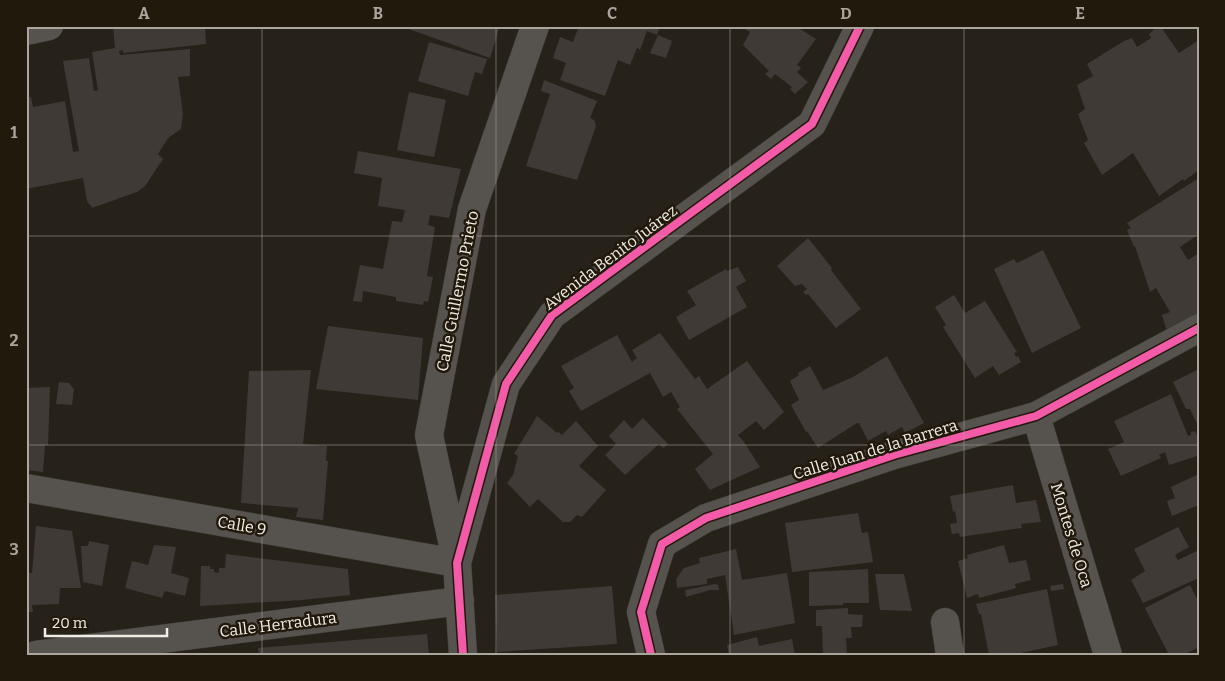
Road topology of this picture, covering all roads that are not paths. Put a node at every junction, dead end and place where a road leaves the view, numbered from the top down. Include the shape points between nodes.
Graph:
1 (49, 26) edge
2 (535, 26) edge
3 (860, 26) edge
4 (26, 31) edge
5 (1199, 328) edge
6 (1036, 416) junction
7 (26, 488) edge
8 (457, 563) junction
9 (460, 601) junction
10 (945, 622) dead end
11 (36, 655) edge
12 (463, 655) edge
13 (651, 655) edge
14 (950, 655) edge
15 (1108, 655) edge

1 - 4 street
2 - 8 street, Calle Guillermo Prieto via 472,209 429,435
3 - 8 street, Avenida Benito Juárez via 812,124 552,315 506,384
5 - 6 street, Calle Juan de la Barrera
6 - 13 street, Calle Juan de la Barrera via 894,455 706,518 662,544 642,612
6 - 15 street, Montes de Oca
7 - 8 street, Calle 9
8 - 9 street, Avenida Benito Juárez
9 - 11 street, Calle Herradura
9 - 12 street, Avenida Benito Juárez
10 - 14 street

